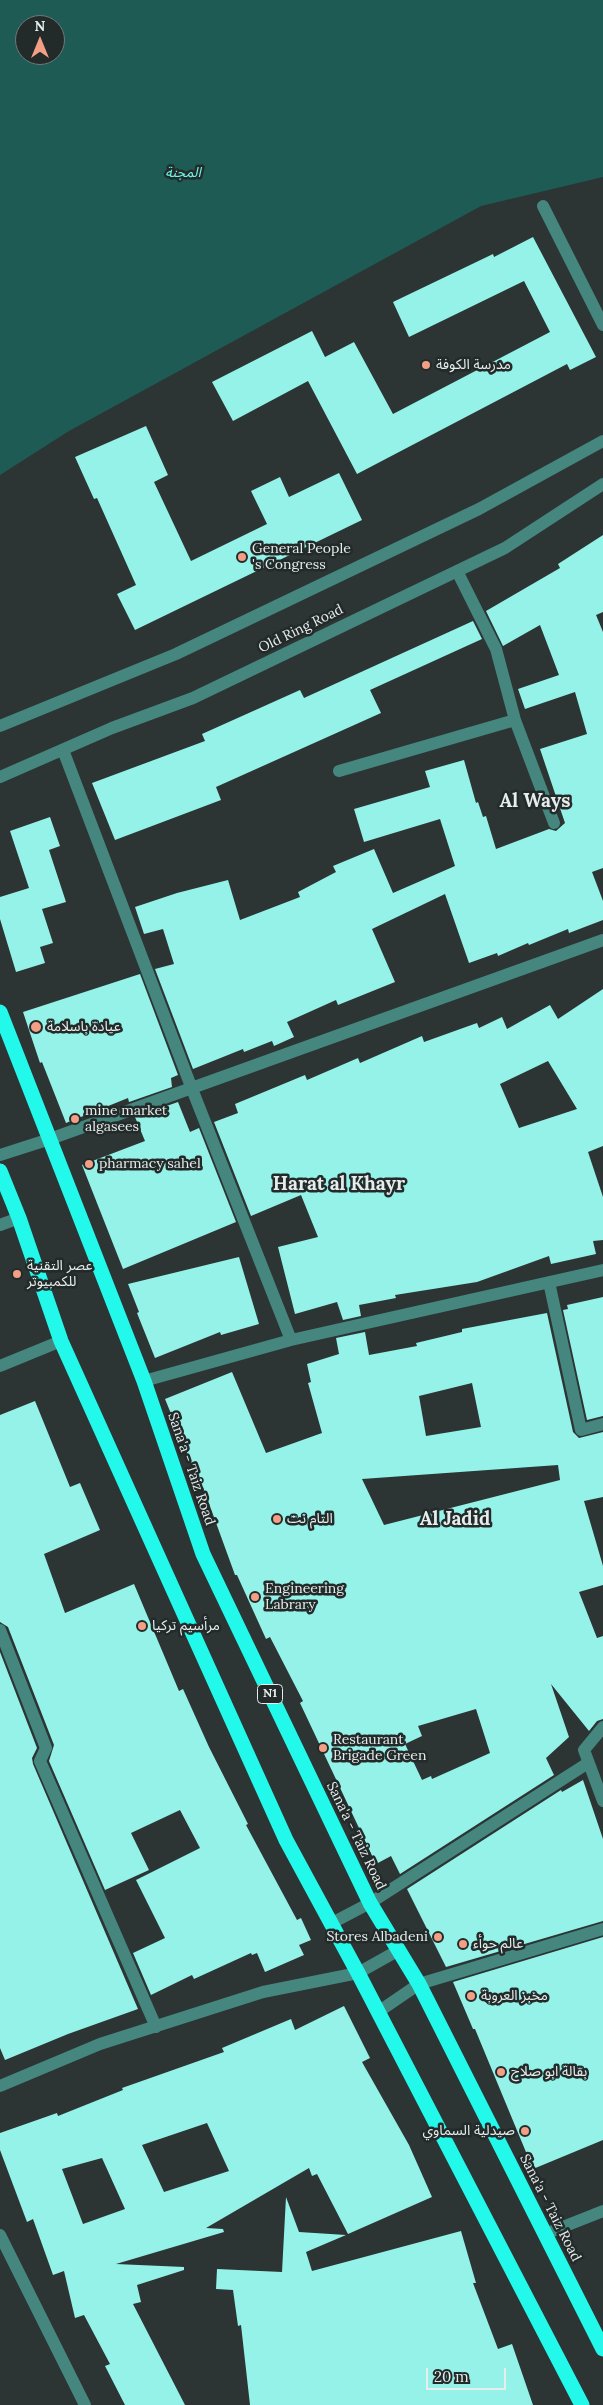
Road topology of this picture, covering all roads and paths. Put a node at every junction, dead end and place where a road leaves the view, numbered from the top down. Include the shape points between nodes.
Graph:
1 (543, 206) dead end
2 (603, 325) edge
3 (603, 441) edge
4 (603, 484) edge
5 (458, 571) junction
6 (516, 720) junction
7 (0, 726) edge
8 (64, 750) junction
9 (339, 770) dead end
10 (0, 777) edge
11 (554, 823) dead end
12 (603, 940) edge
13 (0, 1012) edge
14 (192, 1089) junction
15 (50, 1140) junction
16 (0, 1155) edge
17 (0, 1171) edge
18 (19, 1218) junction
19 (0, 1225) edge
20 (603, 1270) edge
21 (549, 1282) junction
22 (291, 1340) junction
23 (61, 1341) junction
24 (0, 1366) edge
25 (144, 1381) junction
26 (603, 1424) edge
27 (0, 1630) edge
28 (603, 1727) edge
29 (588, 1763) junction
30 (602, 1794) edge
31 (370, 1903) junction
32 (330, 1924) junction
33 (603, 1929) edge
34 (399, 1950) junction
35 (358, 1973) junction
36 (419, 1984) junction
37 (378, 2012) junction
38 (156, 2027) junction
39 (0, 2086) edge
40 (603, 2211) edge
41 (545, 2234) junction
42 (0, 2236) edge
43 (603, 2349) edge
44 (86, 2405) edge
45 (582, 2405) edge

1 - 2 street
3 - 7 street via 479,509 176,654
4 - 5 street, Old Ring Road via 505,548
5 - 6 street via 496,649
5 - 8 street, Old Ring Road via 193,698
6 - 9 street
6 - 11 street
8 - 10 street, Old Ring Road
8 - 14 street
12 - 14 street
13 - 15 highway, Sana'a - Taiz Road / N1
14 - 15 street
14 - 22 street
15 - 16 street
15 - 25 highway, Sana'a - Taiz Road / N1
17 - 18 highway
18 - 19 street
18 - 23 highway
20 - 21 street
21 - 22 street
21 - 26 street via 581,1430
22 - 25 street
23 - 24 street
23 - 32 highway via 286,1840
25 - 31 highway, Sana'a - Taiz Road / N1 via 203,1554
27 - 38 street via 46,1748 40,1761
28 - 29 street via 584,1750
29 - 30 street
29 - 31 street
31 - 32 street
31 - 34 highway, Sana'a - Taiz Road / N1
32 - 35 highway
33 - 36 street
34 - 35 street
34 - 36 highway, Sana'a - Taiz Road / N1
35 - 37 highway
35 - 38 street via 263,1992
36 - 37 street
36 - 41 highway, Sana'a - Taiz Road / N1
37 - 45 highway
38 - 39 street via 100,2044
40 - 41 street
41 - 43 highway, Sana'a - Taiz Road / N1
42 - 44 street

